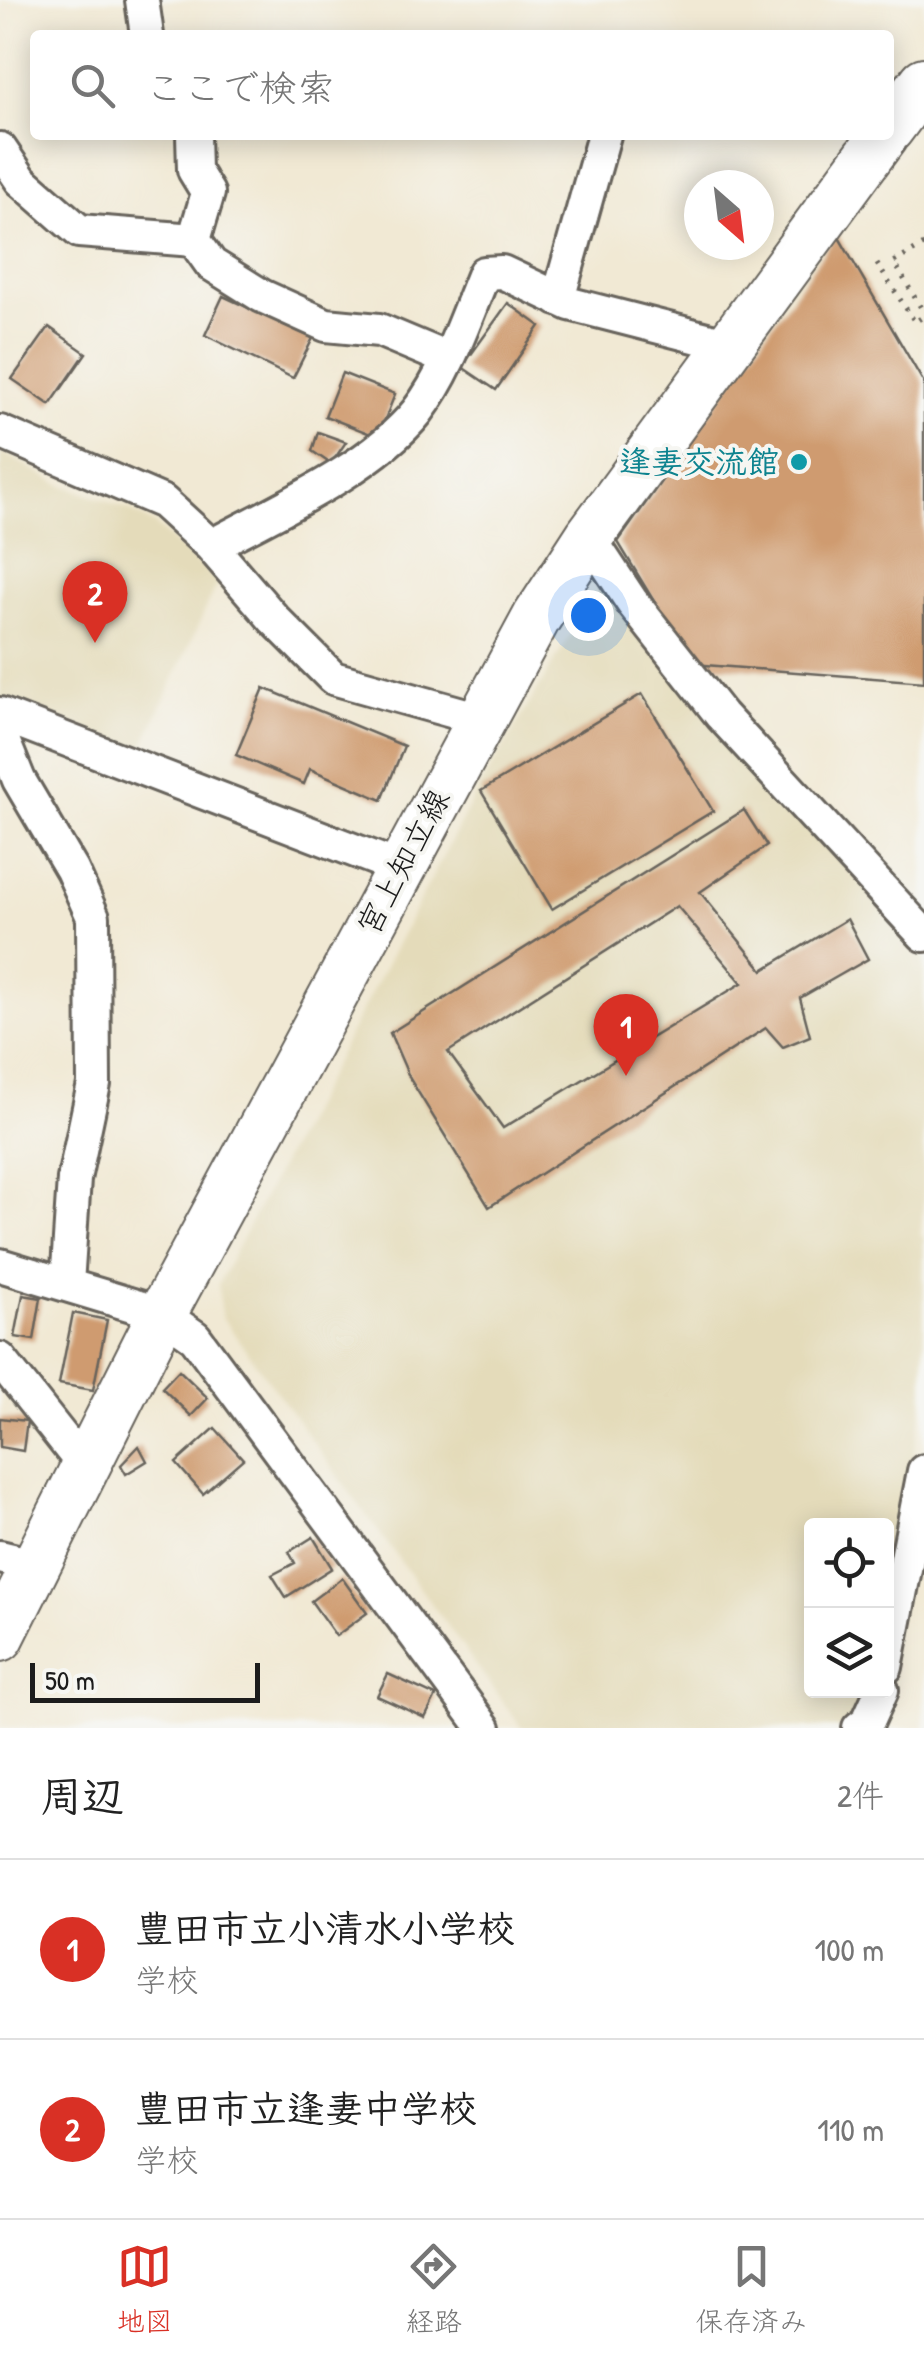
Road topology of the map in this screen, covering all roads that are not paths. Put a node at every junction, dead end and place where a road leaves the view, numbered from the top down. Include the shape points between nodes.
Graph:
1 (142, 0) edge
2 (146, 30) edge
3 (924, 82) edge
4 (894, 122) edge
5 (193, 140) edge
6 (603, 140) edge
7 (880, 140) edge
8 (0, 150) edge
9 (194, 240) junction
10 (558, 300) junction
11 (730, 345) junction
12 (448, 359) junction
13 (0, 432) edge
14 (589, 537) junction
15 (211, 546) junction
16 (0, 714) edge
17 (480, 719) junction
18 (0, 733) edge
19 (400, 868) junction
20 (924, 935) edge
21 (0, 1265) edge
22 (67, 1284) junction
23 (162, 1314) junction
24 (0, 1359) edge
25 (86, 1468) junction
26 (924, 1471) edge
27 (19, 1562) edge
28 (894, 1626) edge
29 (0, 1637) edge
30 (878, 1698) edge
31 (484, 1728) edge
32 (859, 1728) edge

1 - 2 street
3 - 4 main road
5 - 9 street via 194,170 208,193
6 - 10 street
7 - 11 main road, 宮上知立線
8 - 9 street via 20,180 79,231
9 - 12 street via 211,264 262,296 326,324 379,330
10 - 11 street
10 - 12 street via 502,272 484,273
11 - 14 main road, 宮上知立線
12 - 15 street via 416,412 382,446
13 - 15 street via 163,502
14 - 17 main road, 宮上知立線
14 - 20 street via 721,716
15 - 17 street via 333,678
16 - 19 street
17 - 19 main road, 宮上知立線
18 - 22 street via 93,918 94,1084 74,1179
19 - 23 main road, 宮上知立線
21 - 22 street
22 - 23 street
23 - 25 main road, 宮上知立線
23 - 31 street via 195,1338
24 - 25 street
25 - 27 main road, 宮上知立線
26 - 28 street
27 - 29 main road, 宮上知立線
30 - 32 street

